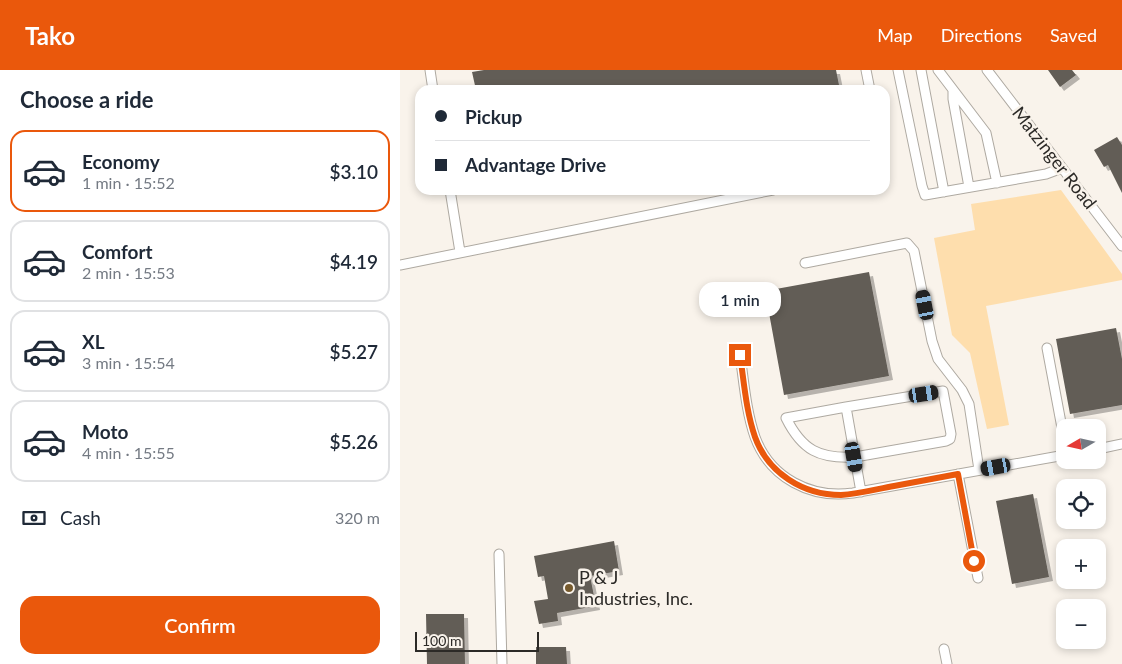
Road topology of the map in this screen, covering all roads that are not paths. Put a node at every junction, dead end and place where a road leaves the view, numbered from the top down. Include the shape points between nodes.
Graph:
1 (430, 70) edge
2 (866, 70) edge
3 (898, 70) edge
4 (921, 70) edge
5 (938, 70) edge
6 (987, 70) edge
7 (432, 85) edge
8 (869, 85) edge
9 (953, 90) junction
10 (1062, 168) junction
11 (996, 183) junction
12 (969, 187) junction
13 (944, 192) junction
14 (451, 195) edge
15 (748, 195) edge
16 (1122, 246) edge
17 (460, 252) junction
18 (805, 263) dead end
19 (400, 264) edge
20 (1047, 348) dead end
21 (740, 355) dead end
22 (955, 382) junction
23 (943, 391) junction
24 (846, 407) junction
25 (1060, 419) edge
26 (1122, 444) edge
27 (1106, 447) edge
28 (854, 457) junction
29 (1056, 457) edge
30 (979, 470) junction
31 (958, 474) junction
32 (861, 492) junction
33 (499, 554) dead end
34 (978, 578) dead end
35 (944, 649) dead end
36 (502, 664) edge
37 (947, 664) edge

1 - 7 street
2 - 8 street
3 - 13 street via 925,195
4 - 13 street
5 - 9 street
6 - 10 street, Matzinger Road
9 - 11 street via 986,133
9 - 12 street
10 - 11 street
10 - 16 street, Matzinger Road
11 - 12 street
12 - 13 street
14 - 17 street
15 - 17 street
17 - 19 street
18 - 22 street via 907,243 911,246 937,358
20 - 25 street
21 - 32 street via 756,439 778,473 802,488 816,492 843,495
22 - 23 street
22 - 30 street via 969,404
23 - 24 street
23 - 28 street via 950,439
24 - 28 street
24 - 28 street via 786,418 798,439 809,450 825,456
26 - 27 street
28 - 32 street
29 - 30 street
30 - 31 street
31 - 32 street
31 - 34 street
33 - 36 street
35 - 37 street

